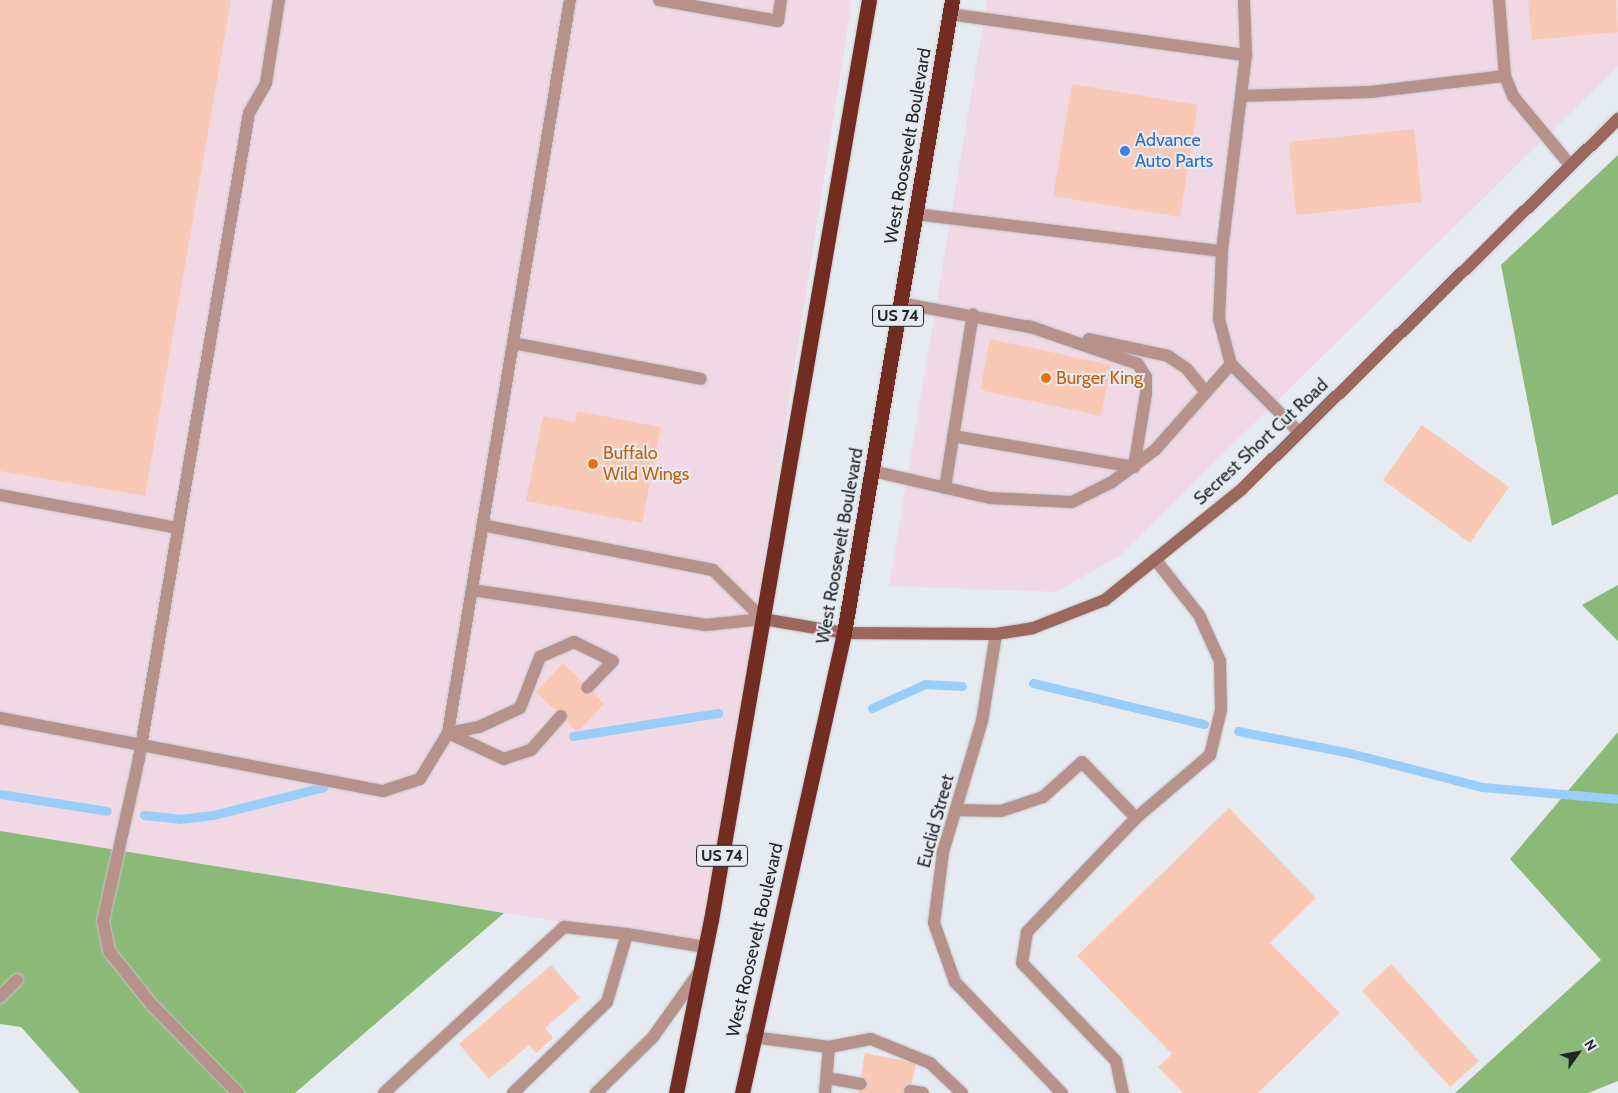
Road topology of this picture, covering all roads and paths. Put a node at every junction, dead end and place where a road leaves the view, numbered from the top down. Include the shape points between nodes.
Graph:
1 (280, 0) edge
2 (570, 0) edge
3 (659, 0) edge
4 (781, 0) edge
5 (869, 0) edge
6 (1244, 0) edge
7 (1499, 0) edge
8 (950, 7) edge
9 (1246, 55) junction
10 (1505, 76) junction
11 (1241, 96) junction
12 (1618, 119) edge
13 (1570, 164) junction
14 (915, 214) junction
15 (1222, 251) junction
16 (900, 303) junction
17 (973, 314) junction
18 (1028, 326) junction
19 (513, 343) junction
20 (1231, 364) junction
21 (701, 379) dead end
22 (1205, 391) junction
23 (1299, 432) junction
24 (953, 436) junction
25 (1134, 467) junction
26 (872, 471) junction
27 (945, 488) junction
28 (0, 494) edge
29 (482, 525) junction
30 (178, 528) junction
31 (1155, 559) junction
32 (472, 590) junction
33 (763, 619) junction
34 (844, 633) junction
35 (996, 634) junction
36 (587, 688) dead end
37 (561, 716) dead end
38 (0, 718) edge
39 (448, 733) junction
40 (140, 748) junction
41 (956, 810) junction
42 (1136, 818) junction
43 (626, 934) junction
44 (705, 947) junction
45 (700, 972) junction
46 (17, 980) dead end
47 (0, 997) edge
48 (752, 1037) junction
49 (829, 1047) junction
50 (827, 1078) junction
51 (860, 1084) dead end
52 (238, 1093) edge
53 (384, 1093) edge
54 (513, 1093) edge
55 (596, 1093) edge
56 (676, 1093) edge
57 (742, 1093) edge
58 (825, 1093) edge
59 (962, 1093) edge
60 (1062, 1093) edge
61 (1123, 1093) edge

1 - 30 street via 266,83 249,113
2 - 19 street
3 - 4 street via 778,21
5 - 33 highway, US 74
6 - 9 street
7 - 10 street
8 - 9 street
8 - 14 highway, West Roosevelt Boulevard / US 74
9 - 11 street
10 - 11 street via 1370,92
10 - 13 street via 1513,96
11 - 15 street
12 - 13 main road, Secrest Short Cut Road
13 - 23 main road, Secrest Short Cut Road
14 - 15 street
14 - 16 highway, West Roosevelt Boulevard / US 74
15 - 20 street via 1219,319
16 - 17 street
16 - 26 highway, West Roosevelt Boulevard / US 74
17 - 18 street
17 - 24 street
18 - 22 street via 1168,356 1187,369
18 - 25 street via 1138,364 1146,377 1146,394
19 - 21 street
19 - 29 street
20 - 22 street
20 - 23 street
22 - 25 street via 1155,450
23 - 31 main road, Secrest Short Cut Road via 1242,489
24 - 25 street
24 - 27 street
25 - 27 street via 1072,502 990,498
26 - 27 street
26 - 34 highway, West Roosevelt Boulevard / US 74
28 - 30 street
29 - 32 street
29 - 33 street via 714,570
30 - 40 street
31 - 35 main road, Secrest Short Cut Road via 1105,600 1033,628
31 - 42 street via 1198,615 1220,661 1221,710 1210,755
32 - 33 street via 706,625
32 - 39 street
33 - 34 main road, Secrest Short Cut Road
33 - 44 highway, US 74
34 - 35 main road, Secrest Short Cut Road
34 - 48 highway, West Roosevelt Boulevard / US 74
35 - 41 street, Euclid Street via 982,721
36 - 39 street via 613,660 574,642 540,657 520,708 478,727
37 - 39 street via 530,750 504,759
38 - 40 street
39 - 40 street via 420,778 383,791
40 - 52 street via 103,921 109,950 152,1005
41 - 42 street via 1001,811 1043,797 1082,762
41 - 60 street, Euclid Street via 943,852 934,923 955,982
42 - 61 street via 1027,932 1022,963 1116,1061
43 - 44 street
43 - 53 street via 564,926
43 - 54 street via 606,1002
44 - 45 highway, US 74
45 - 55 street via 653,1037
45 - 56 highway, US 74
46 - 47 street
48 - 49 street
48 - 57 highway, West Roosevelt Boulevard / US 74
49 - 50 street
49 - 59 street via 871,1039 930,1063
50 - 51 street
50 - 58 street

